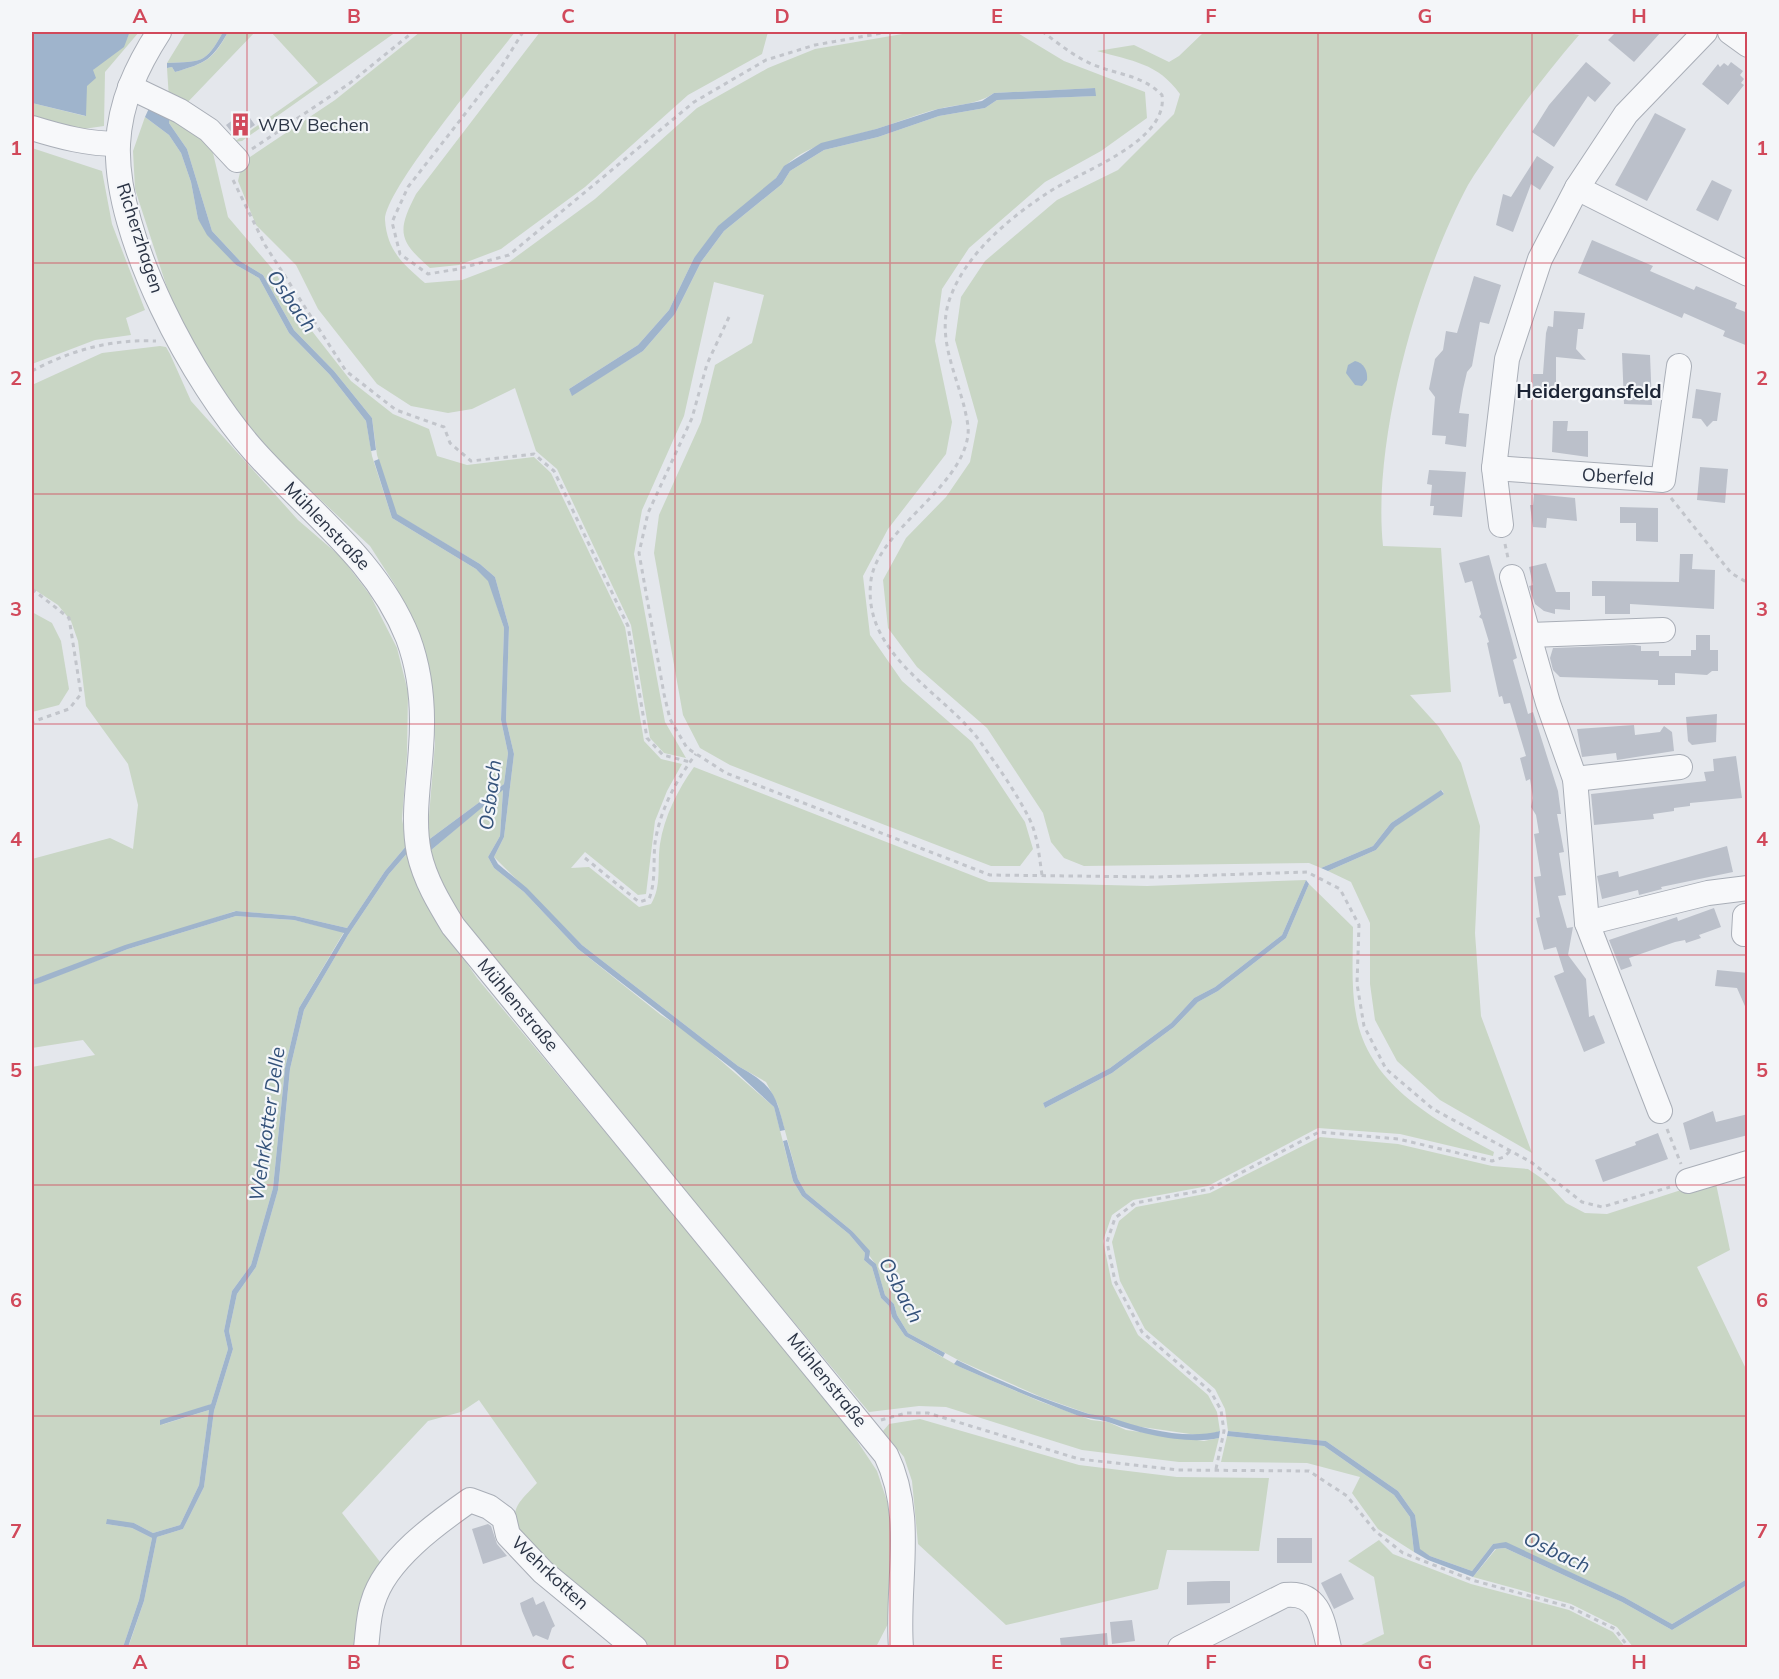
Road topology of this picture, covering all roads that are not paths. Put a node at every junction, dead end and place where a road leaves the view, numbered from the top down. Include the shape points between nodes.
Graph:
1 (159, 32) edge
2 (1705, 32) edge
3 (1730, 32) edge
4 (1748, 45) edge
5 (130, 87) junction
6 (32, 128) edge
7 (118, 144) junction
8 (237, 160) road end
9 (1577, 188) junction
10 (1748, 274) edge
11 (179, 342) joint
12 (1679, 366) dead end
13 (1494, 468) junction
14 (1501, 525) road end
15 (1512, 577) road end
16 (1663, 630) dead end
17 (1530, 635) junction
18 (1680, 767) dead end
19 (1575, 778) junction
20 (1748, 888) edge
21 (1587, 923) junction
22 (1660, 1111) road end
23 (1748, 1163) edge
24 (1688, 1181) road end
25 (899, 1646) edge
26 (366, 1647) edge
27 (634, 1647) edge
28 (1180, 1647) edge
29 (1329, 1647) edge

1 - 5 street, Richerzhagen
2 - 9 street via 1626,114
3 - 4 street
5 - 7 street, Richerzhagen
5 - 8 street via 195,120
6 - 7 street via 96,144
7 - 11 street, Richerzhagen via 120,181 129,216 162,308
9 - 10 street
9 - 13 street via 1540,259 1507,359
11 - 25 street, Mühlenstraße via 241,435 356,554 379,583 400,622 420,685 417,844 430,886 453,926 886,1455 901,1496 904,1527
12 - 13 street, Oberfeld via 1664,480
13 - 14 street
15 - 17 street
16 - 17 street
17 - 19 street via 1548,703
18 - 19 street
19 - 21 street
20 - 21 street via 1708,893
21 - 22 street
23 - 24 street
26 - 27 street, Wehrkotten via 373,1601 388,1572 430,1528 470,1500 504,1518 508,1535 543,1572
28 - 29 street via 1285,1595 1296,1594 1313,1602 1322,1615

